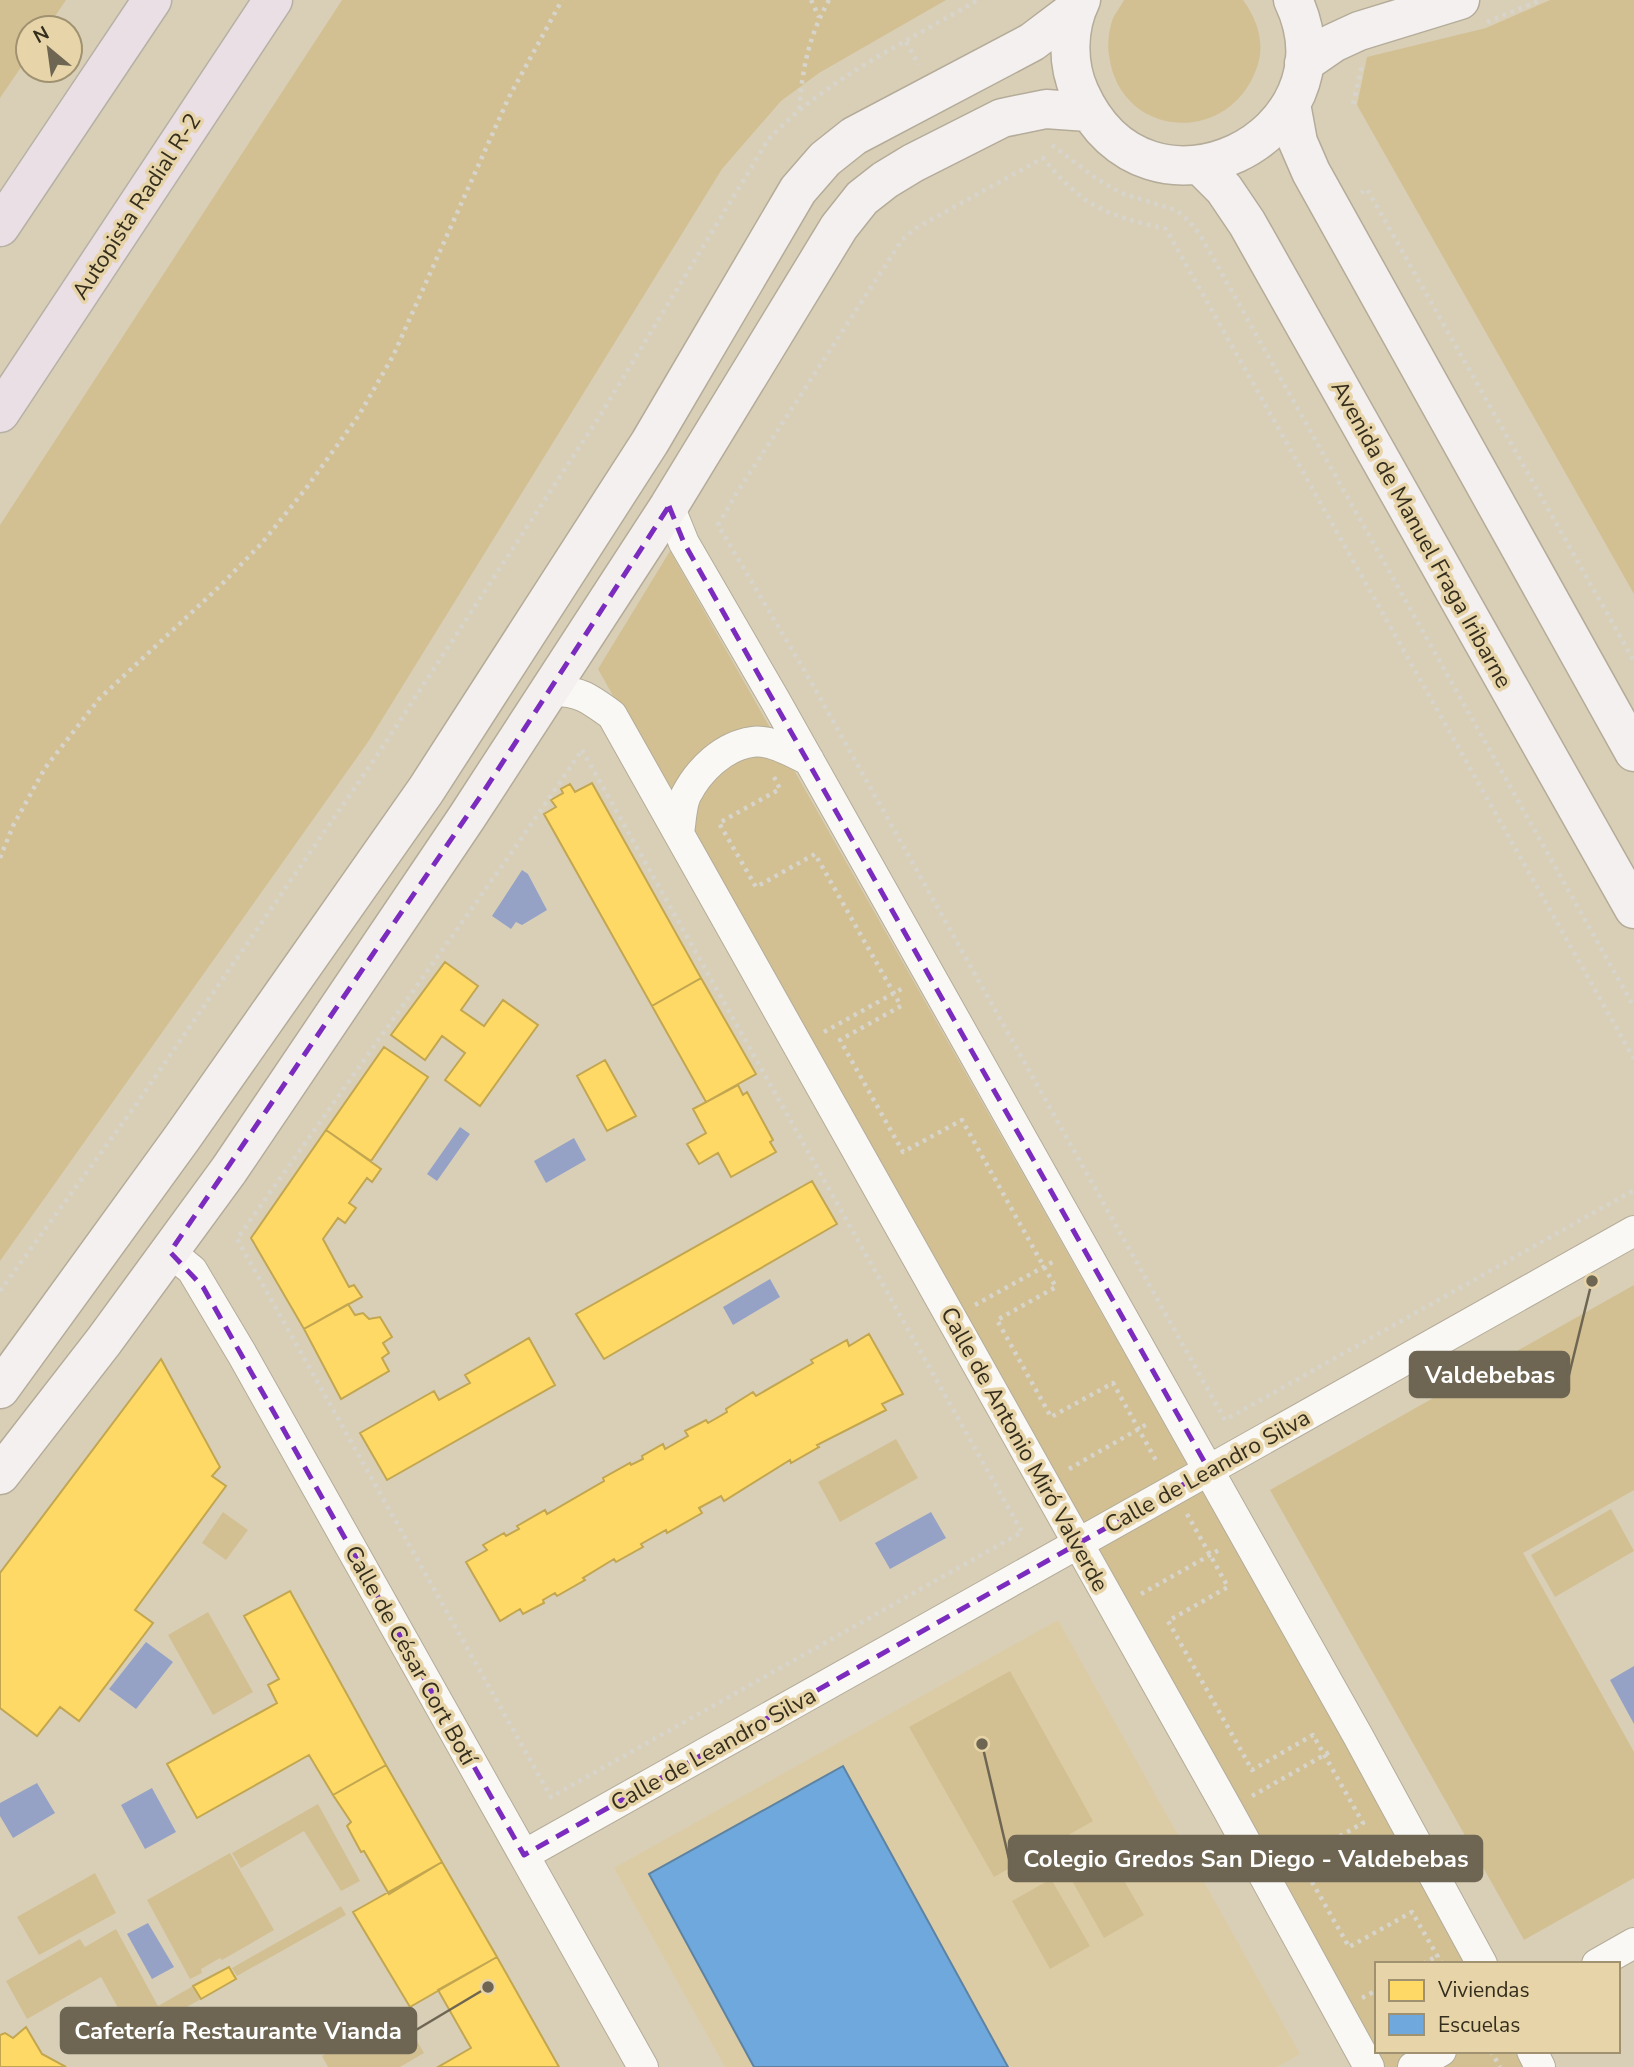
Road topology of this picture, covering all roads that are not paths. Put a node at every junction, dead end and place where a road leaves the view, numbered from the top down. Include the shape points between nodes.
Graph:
1 (152, 0) edge
2 (273, 0) edge
3 (1293, 0) edge
4 (1460, 0) edge
5 (1079, 4) edge
6 (1304, 63) junction
7 (1291, 104) junction
8 (1088, 112) junction
9 (1201, 166) junction
10 (0, 228) edge
11 (0, 413) edge
12 (669, 506) junction
13 (550, 691) junction
14 (1634, 752) edge
15 (809, 761) junction
16 (679, 833) junction
17 (1634, 909) edge
18 (1634, 1231) edge
19 (170, 1252) junction
20 (0, 1389) edge
21 (1209, 1470) junction
22 (0, 1475) edge
23 (1078, 1543) junction
24 (524, 1855) junction
25 (1634, 1943) edge
26 (1481, 1962) edge
27 (1601, 1962) edge
28 (1438, 2053) edge
29 (643, 2067) edge
30 (1369, 2067) edge
31 (1413, 2067) edge

1 - 10 highway
2 - 11 highway, Autopista Radial R-2
3 - 6 street via 1300,14
4 - 6 street via 1359,31
5 - 8 street via 1070,54 1075,82
5 - 20 street via 1032,42 854,136 825,159 798,190 650,442 426,790
6 - 7 street
7 - 9 street via 1268,134 1237,155
7 - 14 street via 1298,142 1311,172
8 - 9 street via 1109,136 1137,155 1168,164
8 - 12 street via 1046,109 1002,118 913,163 862,198 839,227
9 - 17 street, Avenida de Manuel Fraga Iribarne via 1247,223
12 - 13 street
12 - 15 street via 684,543
13 - 16 street, Calle de Antonio Miró Valverde via 569,690 590,698 612,715
13 - 19 street
15 - 16 street via 778,746 754,741 729,749 706,766 685,797
15 - 21 street
16 - 23 street, Calle de Antonio Miró Valverde
18 - 21 street, Calle de Leandro Silva
19 - 22 street
19 - 24 street, Calle de César Cort Botí via 192,1270 203,1287
21 - 23 street, Calle de Leandro Silva
21 - 26 street
23 - 24 street, Calle de Leandro Silva
23 - 30 street, Calle de Antonio Miró Valverde
24 - 29 street, Calle de César Cort Botí
25 - 27 street
28 - 31 street

